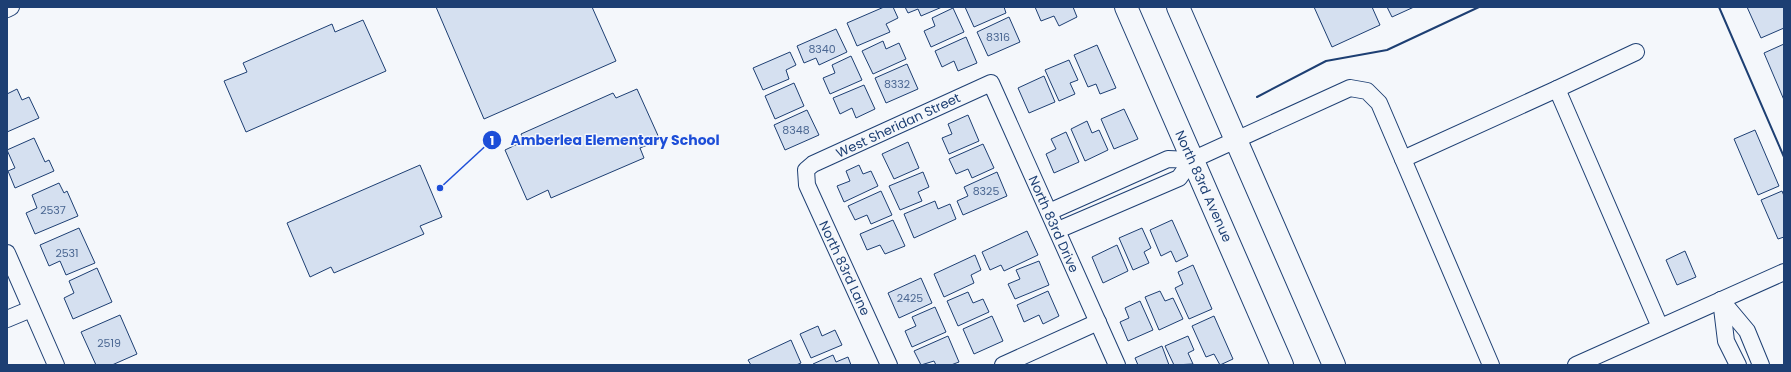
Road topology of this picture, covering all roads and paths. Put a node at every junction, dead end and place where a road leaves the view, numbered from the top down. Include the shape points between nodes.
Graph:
1 (11, 7) edge
2 (1126, 7) edge
3 (1178, 7) edge
4 (7, 9) edge
5 (1636, 52) dead end
6 (991, 83) joint
7 (1557, 89) junction
8 (1236, 141) junction
9 (1403, 159) junction
10 (1192, 160) junction
11 (806, 170) joint
12 (1113, 183) junction
13 (1121, 203) junction
14 (1049, 212) junction
15 (1058, 230) junction
16 (7, 253) edge
17 (1784, 272) edge
18 (1721, 300) junction
19 (31, 309) junction
20 (7, 320) edge
21 (1098, 322) junction
22 (1660, 327) junction
23 (1758, 364) edge
24 (56, 365) edge
25 (889, 365) edge
26 (1003, 365) edge
27 (1117, 365) edge
28 (1282, 365) edge
29 (1334, 365) edge
30 (1491, 365) edge
31 (1576, 365) edge
32 (1738, 365) edge

1 - 4 street
2 - 10 main road, North 83rd Avenue
3 - 8 main road
5 - 7 street
6 - 11 street, West Sheridan Street via 813,164
6 - 14 street, North 83rd Drive
7 - 9 street
7 - 22 street
8 - 9 street via 1350,88 1367,91 1379,103
8 - 10 street
8 - 29 main road
9 - 30 street
10 - 12 street via 1168,159
10 - 13 street via 1179,178
10 - 28 main road, North 83rd Avenue
11 - 25 street, North 83rd Lane via 807,185
12 - 13 street
12 - 14 street
13 - 15 street
14 - 15 street, North 83rd Drive
15 - 21 street, North 83rd Drive
16 - 19 street
17 - 18 street
18 - 22 street
18 - 23 street via 1747,331
18 - 32 street via 1726,340
19 - 20 street
19 - 24 street
21 - 26 street
21 - 27 street, North 83rd Drive
22 - 31 street

